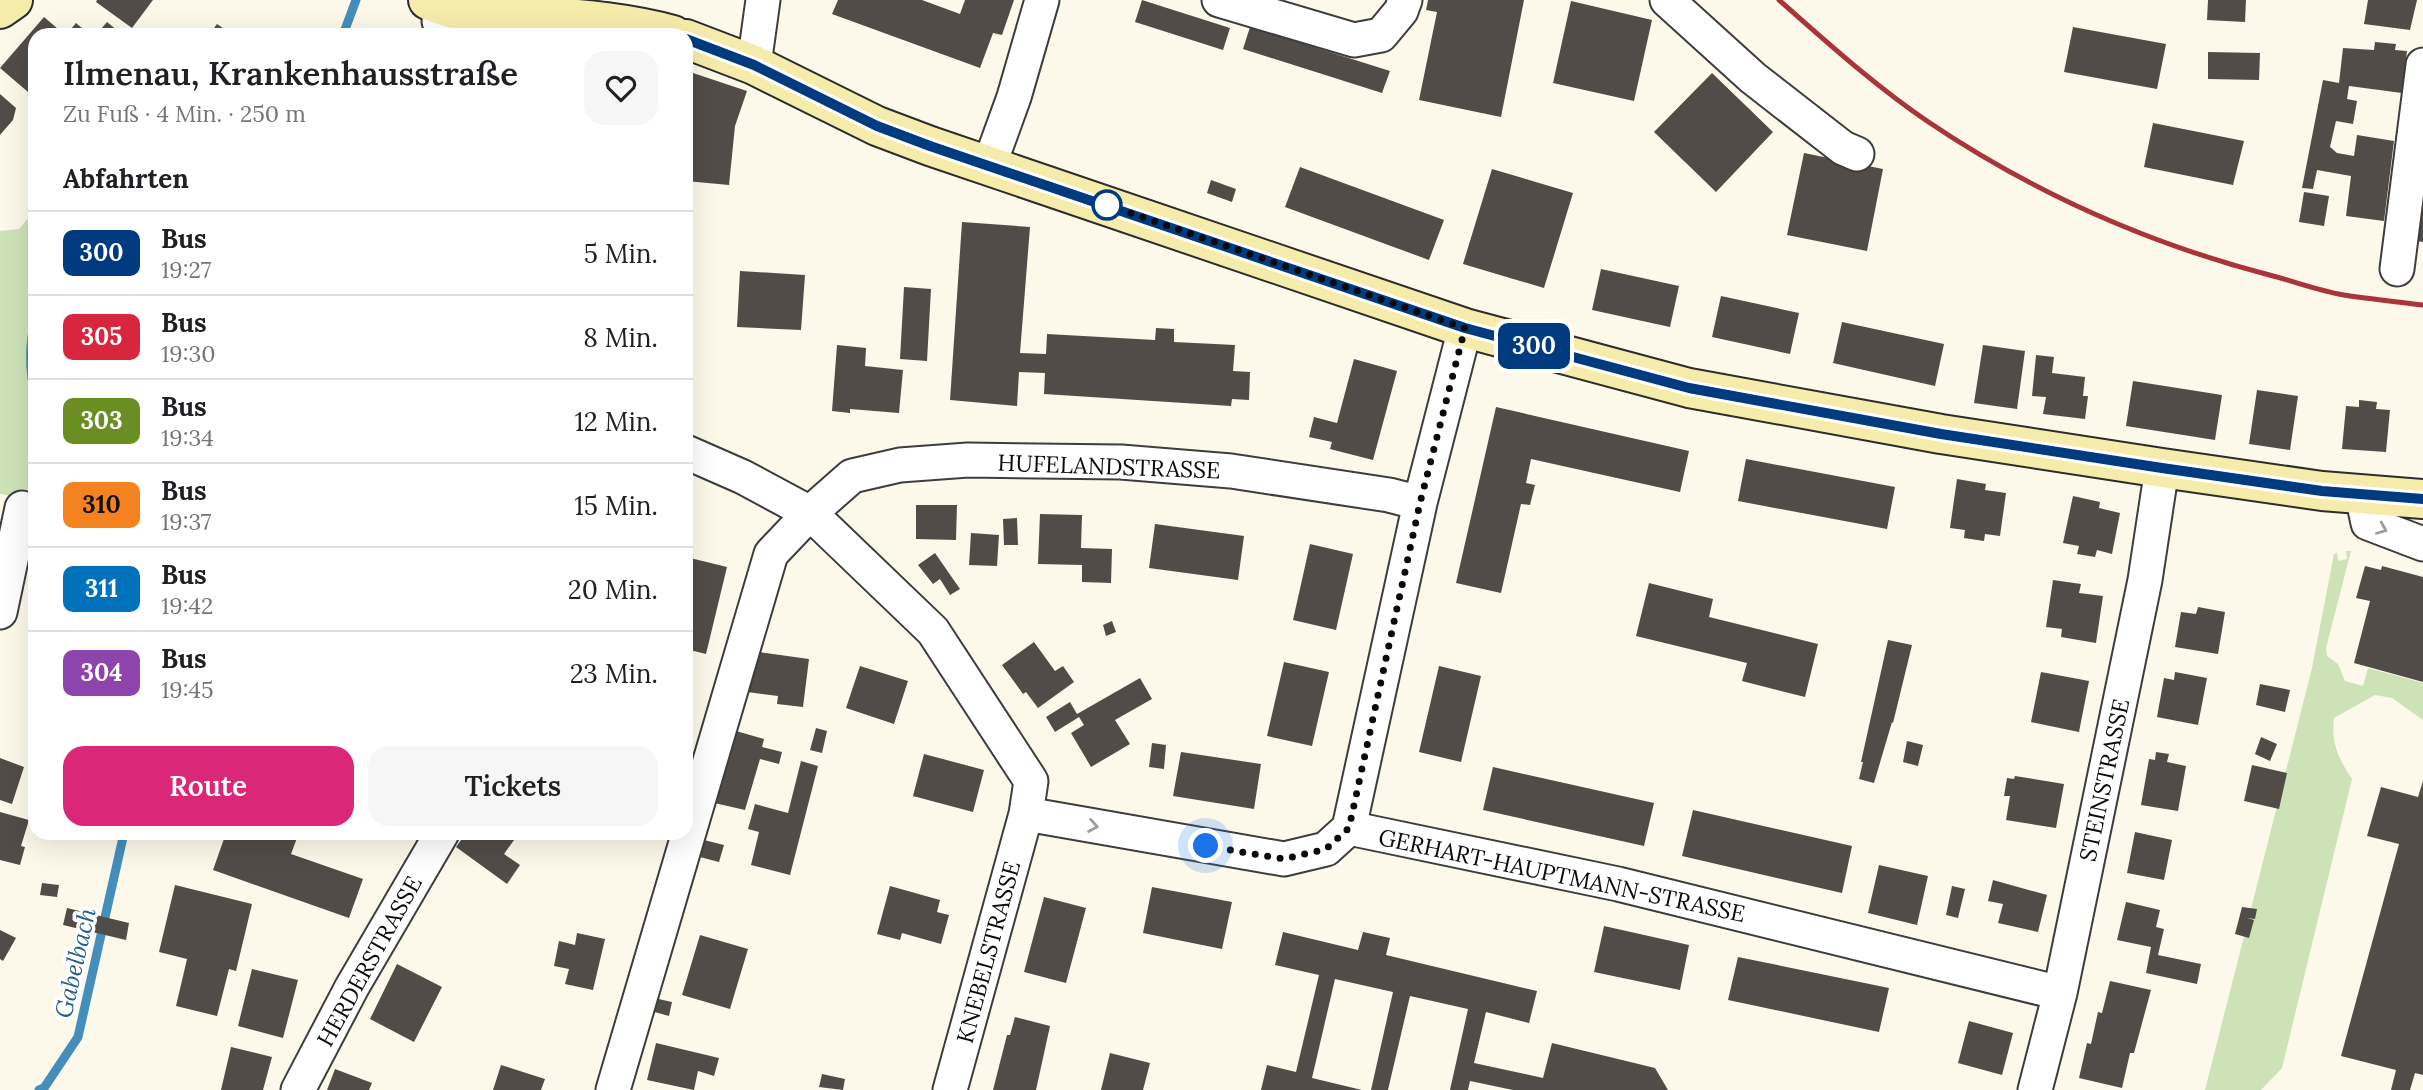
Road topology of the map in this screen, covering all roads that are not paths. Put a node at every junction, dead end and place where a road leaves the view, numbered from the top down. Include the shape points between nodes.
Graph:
1 (13, 0) edge
2 (763, 0) edge
3 (1042, 0) edge
4 (1219, 0) edge
5 (1405, 0) edge
6 (1667, 0) edge
7 (0, 9) edge
8 (437, 14) edge
9 (642, 28) edge
10 (693, 42) edge
11 (754, 65) junction
12 (2423, 65) edge
13 (1857, 154) dead end
14 (989, 166) junction
15 (2397, 269) dead end
16 (1465, 328) junction
17 (693, 455) edge
18 (2162, 468) junction
19 (2362, 495) junction
20 (2423, 499) edge
21 (1420, 503) junction
22 (19, 508) edge
23 (810, 513) junction
24 (2423, 544) edge
25 (0, 612) edge
26 (1026, 814) junction
27 (693, 819) edge
28 (1349, 828) junction
29 (438, 840) edge
30 (687, 840) edge
31 (2060, 993) junction
32 (298, 1090) edge
33 (613, 1090) edge
34 (950, 1090) edge
35 (2035, 1090) edge

1 - 7 street
2 - 11 street
3 - 14 street
4 - 5 street via 1354,40 1381,35
6 - 13 street via 1753,78
8 - 9 street via 579,19
10 - 11 street
11 - 14 street via 877,126
12 - 15 street
14 - 16 street
16 - 18 street via 1689,388
16 - 21 street
17 - 23 street, KNEBELSTRASSE
18 - 19 street
18 - 31 street, STEINSTRASSE via 2145,580
19 - 20 street
19 -> 24 street via 2368,523
21 - 23 street, HUFELANDSTRASSE via 1231,471 1121,462 968,460 900,465 852,476
21 - 28 street
22 - 25 street
23 - 26 street, KNEBELSTRASSE via 933,631 1031,781
23 - 27 street, HUFELANDSTRASSE via 771,554
26 -> 28 street, GERHART-HAUPTMANN-STRASSE via 1284,859 1326,849
26 - 34 street, KNEBELSTRASSE
28 - 31 street, GERHART-HAUPTMANN-STRASSE via 1618,884
29 - 32 street, HERDERSTRASSE
30 - 33 street, HUFELANDSTRASSE
31 - 35 street, STEINSTRASSE

